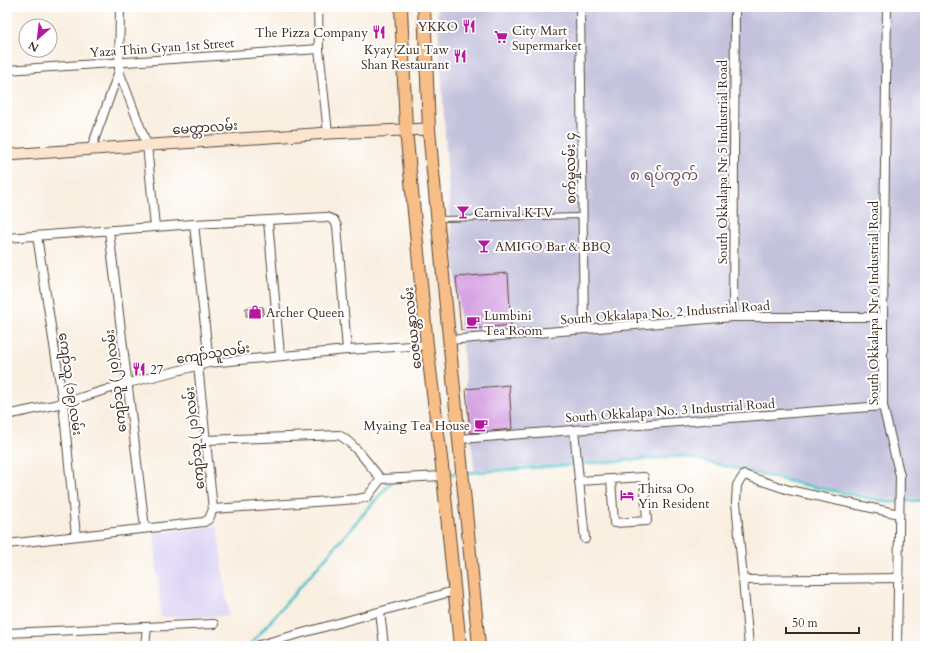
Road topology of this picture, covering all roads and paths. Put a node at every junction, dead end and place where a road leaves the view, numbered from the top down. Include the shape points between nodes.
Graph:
1 (120, 7) edge
2 (318, 7) edge
3 (401, 7) edge
4 (424, 7) edge
5 (580, 7) edge
6 (735, 7) edge
7 (887, 7) edge
8 (319, 49) junction
9 (119, 62) junction
10 (7, 70) edge
11 (118, 70) junction
12 (429, 129) junction
13 (406, 130) junction
14 (328, 133) junction
15 (147, 145) junction
16 (91, 149) junction
17 (7, 154) edge
18 (582, 216) junction
19 (437, 219) junction
20 (268, 221) junction
21 (194, 224) junction
22 (155, 227) junction
23 (108, 231) junction
24 (37, 236) junction
25 (7, 238) edge
26 (733, 317) junction
27 (883, 317) junction
28 (584, 329) junction
29 (449, 340) junction
30 (427, 345) junction
31 (347, 350) junction
32 (280, 355) junction
33 (209, 363) junction
34 (198, 365) junction
35 (128, 383) junction
36 (63, 403) junction
37 (883, 406) junction
38 (7, 415) edge
39 (574, 430) junction
40 (459, 439) junction
41 (206, 440) junction
42 (443, 476) junction
43 (381, 479) junction
44 (611, 479) junction
45 (579, 480) junction
46 (214, 509) junction
47 (899, 514) junction
48 (145, 528) junction
49 (76, 536) junction
50 (585, 539) dead end
51 (7, 544) edge
52 (470, 552) junction
53 (450, 553) junction
54 (899, 578) junction
55 (743, 580) junction
56 (454, 591) junction
57 (380, 612) junction
58 (214, 624) dead end
59 (147, 627) junction
60 (7, 633) edge
61 (259, 645) dead end
62 (144, 646) edge
63 (384, 646) edge
64 (460, 646) edge
65 (480, 646) edge
66 (749, 646) edge
67 (897, 646) edge

1 - 9 street
2 - 8 street
3 - 13 main road, ဝေဇယန္တာလမ်း
4 - 12 main road
5 - 18 street, စက်မှုလမ်း ၄
6 - 26 street, South Okkalapa Nr 5 Industrial Road
7 - 27 street, South Okkalapa Nr 6 Industrial Road
8 - 9 street, Yaza Thin Gyan 1st Street
8 - 14 street
9 - 10 street, Yaza Thin Gyan 1st Street
9 - 11 street
11 - 15 street
11 - 16 street
12 - 13 main road, မေတ္တာလမ်း
12 - 19 main road
13 - 14 main road, မေတ္တာလမ်း
13 - 30 main road, ဝေဇယန္တာလမ်း
14 - 15 main road, မေတ္တာလမ်း
15 - 16 main road, မေတ္တာလမ်း
15 - 22 street
16 - 17 main road, မေတ္တာလမ်း
18 - 19 lane
18 - 28 street, စက်မှုလမ်း ၄
19 - 29 main road
20 - 21 street
20 - 31 street via 326,218 334,220 337,226
20 - 32 street
21 - 22 street
21 - 33 street
22 - 23 street
23 - 24 street
23 - 35 street, ကျော်သူ (၂၀)လမ်း
24 - 25 street
24 - 36 street, ကျော်သူ (၁၉)လမ်း
26 - 27 street, South Okkalapa No. 2 Industrial Road
26 - 28 street, South Okkalapa No. 2 Industrial Road
27 - 37 street, South Okkalapa Nr 6 Industrial Road
28 - 29 street, South Okkalapa No. 2 Industrial Road
29 - 40 main road
30 - 31 street, ကျော်သူလမ်း
30 - 42 main road, ဝေဇယန္တာလမ်း
31 - 32 street, ကျော်သူလမ်း
32 - 33 street, ကျော်သူလမ်း
33 - 34 street, ကျော်သူလမ်း
34 - 35 street, ကျော်သူလမ်း
34 - 41 street, ကျော်သူ (၂၁)လမ်း
35 - 36 street, ကျော်သူလမ်း
35 - 48 street, ကျော်သူ (၂၀)လမ်း
36 - 38 street, ကျော်သူလမ်း
36 - 49 street, ကျော်သူ (၁၉)လမ်း
37 - 39 street, South Okkalapa No. 3 Industrial Road
37 - 47 street, South Okkalapa Nr 6 Industrial Road via 900,476
39 - 40 street, South Okkalapa No. 3 Industrial Road
39 - 45 street
40 - 52 main road
41 - 43 street via 339,435 360,454
41 - 46 street, ကျော်သူ (၂၁)လမ်း
42 - 43 street
42 - 53 main road, ဝေဇယန္တာလမ်း
43 - 46 street via 367,496 358,499
44 - 44 street via 644,478 647,521 614,523
44 - 45 street
45 - 50 street
46 - 48 street via 210,519 204,522
47 - 54 street, South Okkalapa Nr 6 Industrial Road
47 - 55 street via 789,490 744,475 737,485 736,502
48 - 49 street
49 - 51 street
52 - 53 main road
52 - 65 main road
53 - 56 main road, ဝေဇယန္တာလမ်း
54 - 55 street
54 - 67 street, South Okkalapa Nr 6 Industrial Road
55 - 66 street
56 - 57 street
56 - 64 main road, ဝေဇယန္တာလမ်း
57 - 61 street
57 - 63 street
58 - 59 street
59 - 60 street
59 - 62 street

